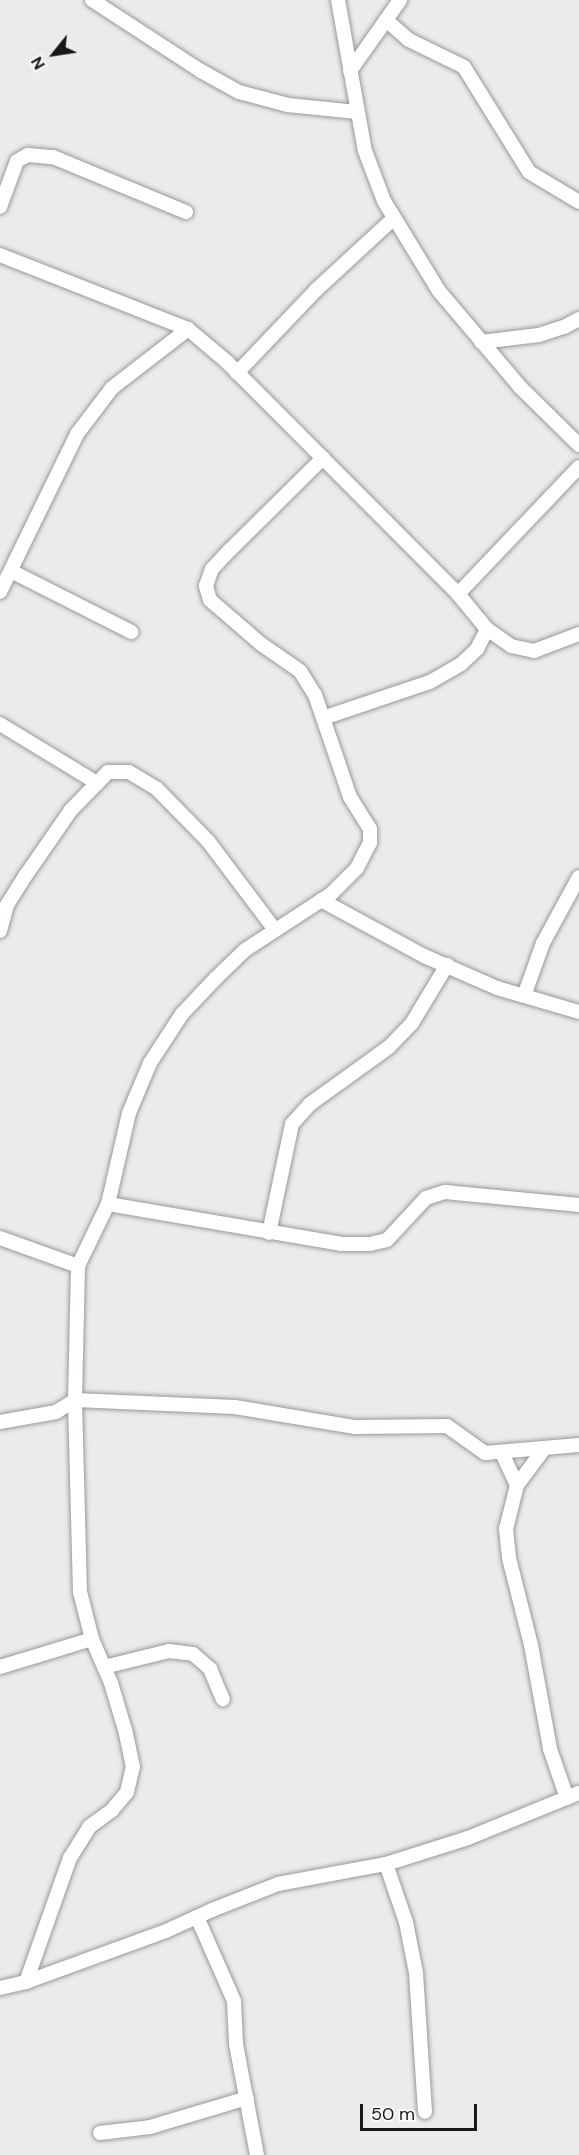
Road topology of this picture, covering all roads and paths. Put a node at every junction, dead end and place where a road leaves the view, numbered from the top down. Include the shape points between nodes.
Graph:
1 (92, 0) edge
2 (338, 0) edge
3 (399, 0) edge
4 (386, 20) junction
5 (350, 71) junction
6 (357, 112) junction
7 (579, 202) edge
8 (0, 207) edge
9 (186, 212) dead end
10 (394, 218) junction
11 (0, 255) edge
12 (579, 319) edge
13 (188, 329) junction
14 (481, 342) junction
15 (237, 373) junction
16 (579, 445) edge
17 (323, 458) junction
18 (579, 468) edge
19 (11, 571) junction
20 (0, 592) edge
21 (458, 594) junction
22 (487, 629) junction
23 (131, 632) dead end
24 (579, 634) edge
25 (322, 718) junction
26 (0, 724) edge
27 (97, 783) junction
28 (579, 877) edge
29 (321, 900) junction
30 (275, 930) junction
31 (0, 931) edge
32 (447, 965) junction
33 (524, 996) junction
34 (579, 1012) edge
35 (108, 1204) junction
36 (579, 1205) edge
37 (269, 1233) junction
38 (0, 1238) edge
39 (78, 1266) junction
40 (75, 1400) junction
41 (0, 1422) edge
42 (579, 1445) edge
43 (544, 1449) junction
44 (502, 1453) junction
45 (517, 1485) junction
46 (92, 1639) junction
47 (0, 1667) edge
48 (104, 1667) junction
49 (223, 1699) dead end
50 (573, 1796) edge
51 (386, 1864) junction
52 (197, 1917) junction
53 (27, 1982) junction
54 (0, 1988) edge
55 (247, 2098) junction
56 (425, 2112) dead end
57 (100, 2133) dead end
58 (257, 2155) edge

1 - 6 street via 239,92 288,105
2 - 5 street
3 - 4 street
4 - 5 street
4 - 7 street via 409,40 464,67 529,172
5 - 6 street
6 - 10 street via 365,151
8 - 9 street via 17,161 28,155 53,157
10 - 14 street via 439,291
10 - 15 street via 316,290
11 - 13 street
12 - 14 street via 539,335
13 - 15 street
13 - 19 street via 112,388 77,434
14 - 16 street
15 - 17 street
17 - 21 street
17 - 25 street via 212,569 206,586 210,600 300,671 315,695
18 - 21 street
19 - 20 street
19 - 23 street
21 - 22 street
22 - 24 street via 511,646 534,651
22 - 25 street via 477,650 430,682
25 - 29 street via 350,797 370,829 370,843 357,868
26 - 27 street
27 - 30 street via 108,772 129,772 157,789 208,841
27 - 31 street via 71,810 26,875 7,905
28 - 33 street via 543,943
29 - 30 street
29 - 32 street
30 - 35 street via 245,950 182,1014 150,1064 129,1113
32 - 33 street
32 - 37 street via 412,1023 389,1047 310,1104 292,1124
33 - 34 street
35 - 37 street
35 - 39 street
36 - 37 street via 445,1192 426,1198 387,1240 370,1244 341,1244
38 - 39 street
39 - 40 street
40 - 41 street via 56,1412
40 - 44 street via 235,1407 356,1427 447,1426 485,1453
40 - 46 street via 80,1592
42 - 43 street
43 - 44 street
43 - 45 street
44 - 45 street
45 - 50 street via 506,1529 508,1558 531,1645 550,1749
46 - 47 street
46 - 48 street
48 - 49 street via 169,1651 193,1654 210,1669
48 - 53 street via 133,1767 127,1792 112,1810 89,1827 70,1858
50 - 51 street via 468,1838
51 - 52 street via 278,1884
51 - 56 street via 406,1922 416,1973
52 - 53 street
52 - 55 street via 234,2001 236,2044
53 - 54 street
55 - 57 street via 150,2127
55 - 58 street

